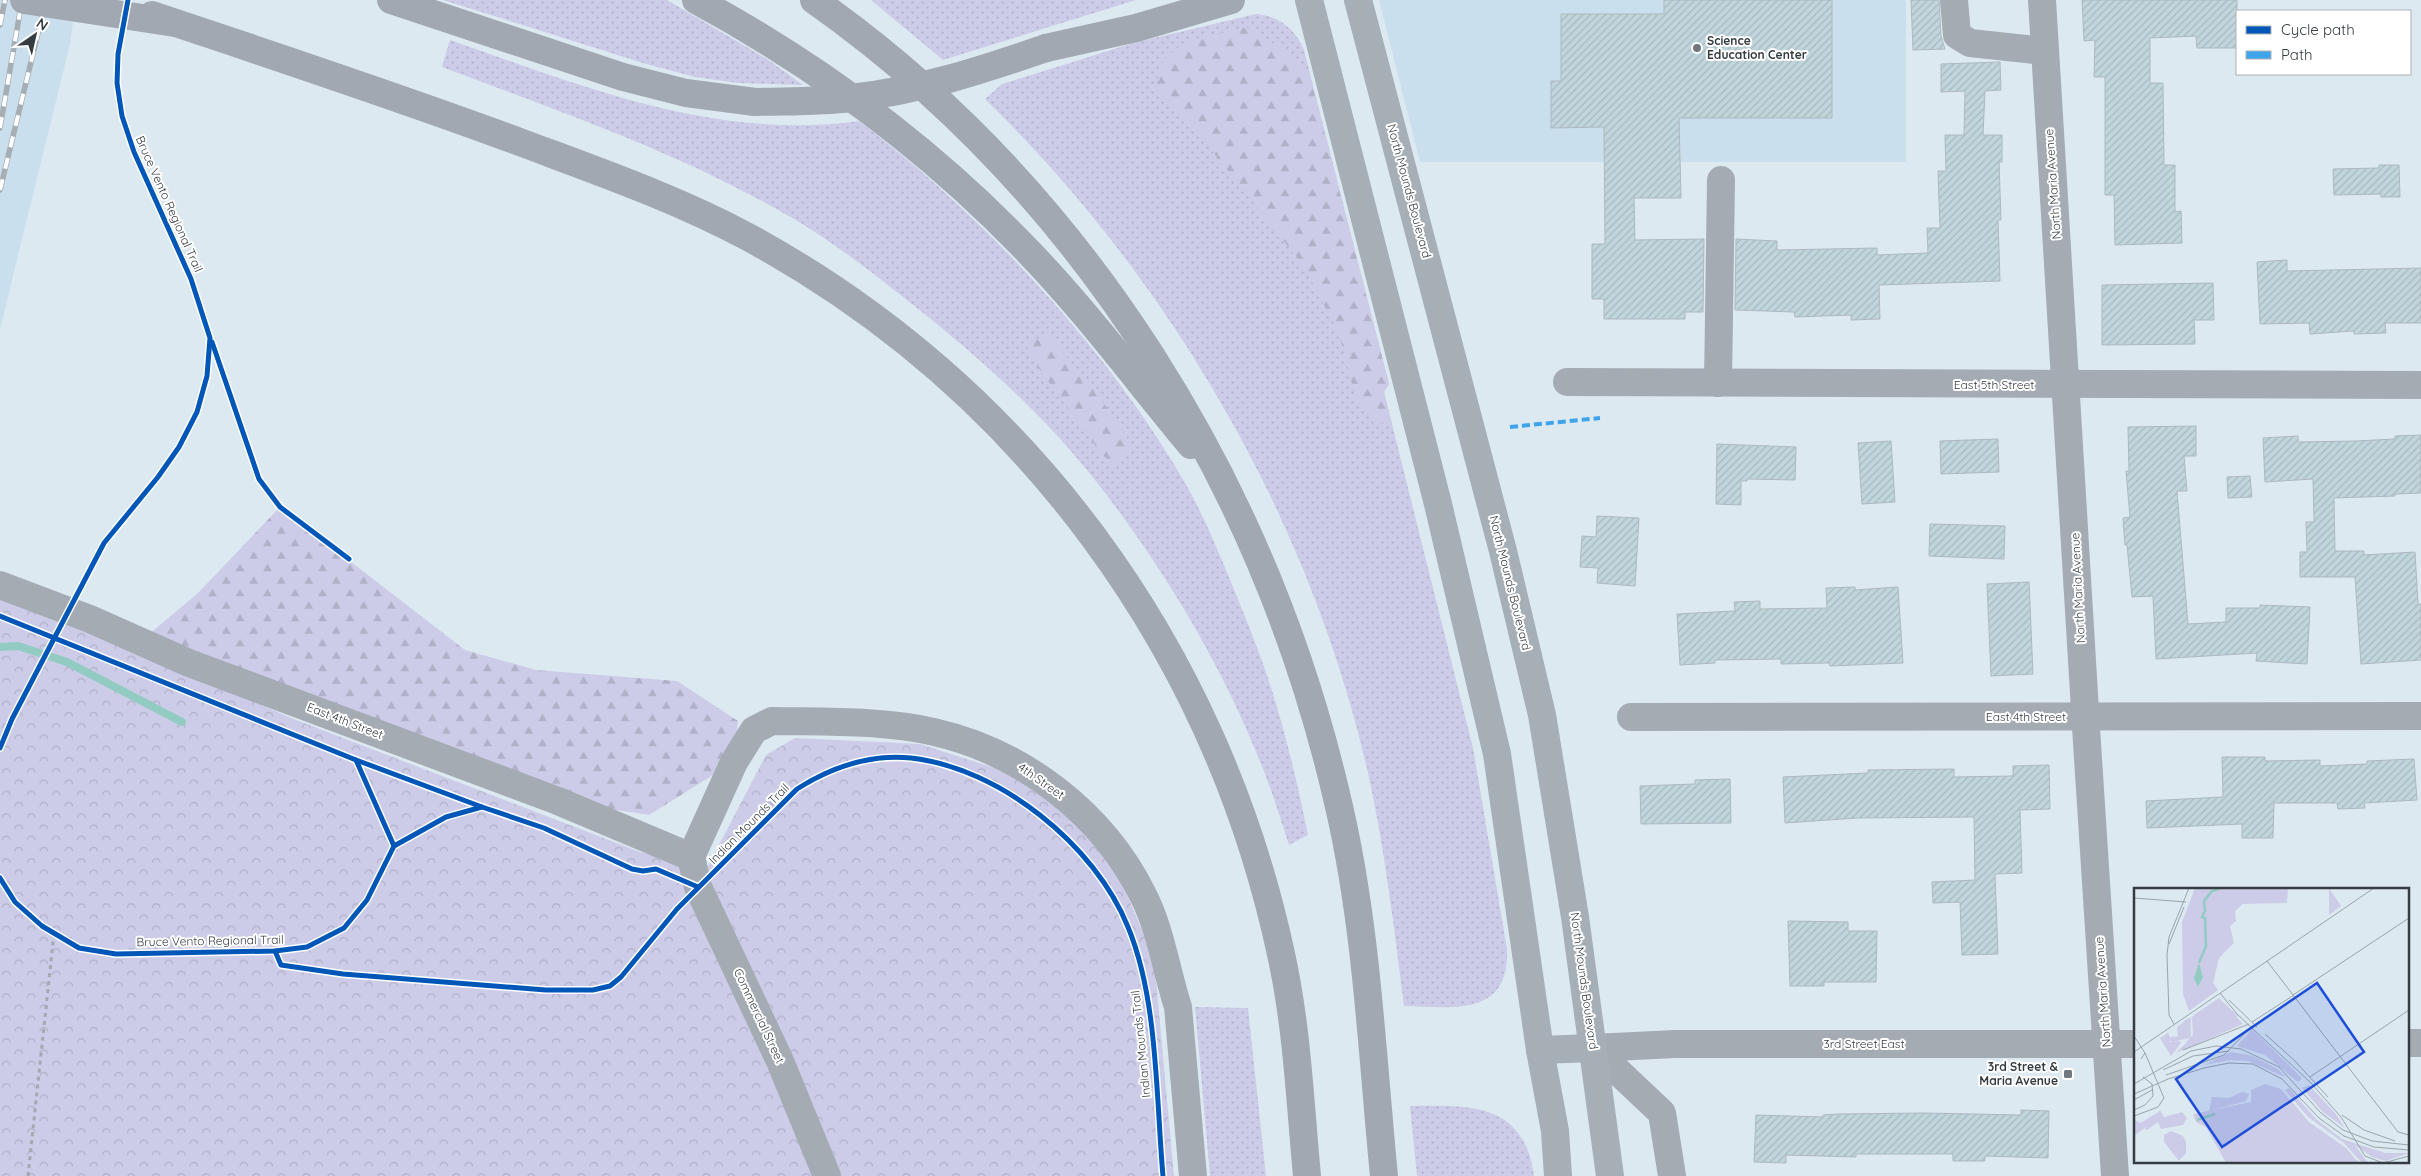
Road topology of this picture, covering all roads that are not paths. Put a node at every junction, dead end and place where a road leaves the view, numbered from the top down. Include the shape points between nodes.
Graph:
1 (24, 0) edge
2 (106, 0) edge
3 (392, 0) edge
4 (696, 0) edge
5 (814, 0) edge
6 (1231, 0) edge
7 (1309, 0) edge
8 (1358, 0) edge
9 (1959, 0) edge
10 (2042, 0) edge
11 (175, 23) junction
12 (2045, 51) junction
13 (1721, 180) dead end
14 (1567, 382) dead end
15 (1718, 383) junction
16 (2066, 385) junction
17 (2421, 385) edge
18 (1227, 488) junction
19 (0, 585) edge
20 (2421, 716) edge
21 (1631, 717) dead end
22 (2085, 717) junction
23 (691, 857) junction
24 (2408, 1043) edge
25 (2421, 1043) edge
26 (2134, 1044) edge
27 (2106, 1045) junction
28 (1593, 1048) junction
29 (1540, 1050) junction
30 (828, 1176) edge
31 (1193, 1176) edge
32 (1307, 1176) edge
33 (1384, 1176) edge
34 (1558, 1176) edge
35 (1610, 1176) edge
36 (1672, 1176) edge
37 (2116, 1176) edge

1 - 11 highway, bridge
2 - 11 highway, bridge
3 - 6 highway, bridge via 623,77 686,92 755,102 850,99 891,92
4 - 18 highway via 773,45 890,125 980,204 1022,244 1086,316
5 - 18 highway via 930,94 1006,170 1054,224 1101,283 1163,372
7 - 29 main road via 1438,504 1497,754
8 - 28 main road, North Mounds Boulevard via 1500,541 1542,715
9 - 12 street via 1957,34 1970,43
10 - 12 street, North Maria Avenue
11 - 32 highway via 413,103 586,167 652,192 746,236 822,281 889,328 977,403 1057,489 1126,581 1186,683 1233,788 1253,846 1282,957
12 - 16 street, North Maria Avenue
13 - 15 street
14 - 15 street, East 5th Street
15 - 16 street, East 5th Street
16 - 17 street, East 5th Street
16 - 22 street, North Maria Avenue
18 - 33 highway via 1256,548 1284,620 1318,722 1340,812 1361,933
19 - 23 street, East 4th Street via 90,619 189,663 558,801
20 - 22 street, East 4th Street
21 - 22 street, East 4th Street
22 - 27 street, North Maria Avenue
23 - 30 street, Commercial Street via 698,887 780,1061
23 - 31 street, 4th Street via 734,762 754,730 772,721 889,726 934,732 987,749 1037,777 1081,810 1104,834 1127,865 1157,926 1178,1007
24 - 25 street
26 - 27 street, 3rd Street East
27 - 28 street, 3rd Street East via 1675,1044
27 - 37 street, North Maria Avenue
28 - 29 main road
28 - 35 main road, North Mounds Boulevard
28 - 36 street via 1662,1113
29 - 34 main road via 1555,1132

